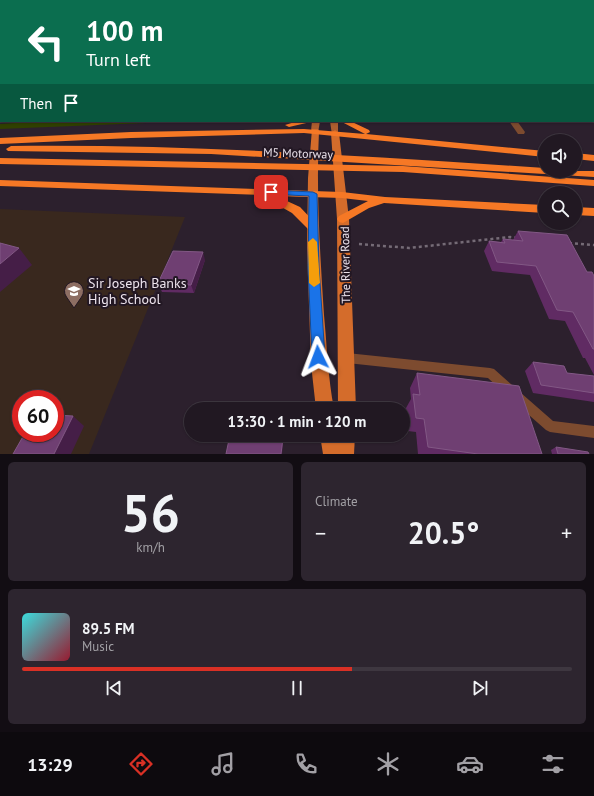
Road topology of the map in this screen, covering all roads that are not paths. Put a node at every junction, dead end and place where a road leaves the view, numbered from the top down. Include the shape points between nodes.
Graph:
1 (305, 122) edge
2 (316, 122) edge
3 (334, 122) edge
4 (346, 122) edge
5 (514, 122) edge
6 (243, 132) junction
7 (521, 132) dead end
8 (314, 136) junction
9 (336, 137) junction
10 (385, 138) junction
11 (0, 142) edge
12 (0, 149) edge
13 (538, 153) edge
14 (582, 157) edge
15 (594, 158) edge
16 (0, 161) edge
17 (538, 170) edge
18 (582, 173) edge
19 (594, 174) edge
20 (0, 183) edge
21 (594, 183) edge
22 (313, 190) junction
23 (341, 191) junction
24 (255, 192) junction
25 (385, 200) junction
26 (538, 209) edge
27 (582, 211) edge
28 (594, 212) edge
29 (343, 219) junction
30 (312, 226) junction
31 (347, 358) junction
32 (324, 402) edge
33 (347, 402) edge
34 (594, 432) edge
35 (331, 442) edge
36 (345, 442) edge
37 (333, 454) edge
38 (344, 454) edge

1 - 6 highway
2 - 8 main road
3 - 9 main road, The River Road
4 - 10 highway via 358,130
5 - 7 street
6 - 8 highway
6 - 11 highway via 131,134
8 - 9 highway
8 - 22 main road
9 - 10 highway
9 - 23 main road, The River Road
10 - 13 highway
12 - 17 highway, M5 Motorway via 263,152
14 - 15 highway
16 - 21 highway, M5 Motorway via 403,169
18 - 19 highway, M5 Motorway
20 - 24 highway
22 - 23 highway
22 - 24 highway
22 - 30 main road
23 - 25 highway
23 - 29 main road, The River Road
24 - 30 highway via 296,210
25 - 26 highway
25 - 29 highway via 365,206
27 - 28 highway
29 - 31 main road, The River Road
30 - 32 main road via 318,357
31 - 33 main road, The River Road
31 - 34 lane via 490,373 550,426
35 - 37 main road
36 - 38 main road

